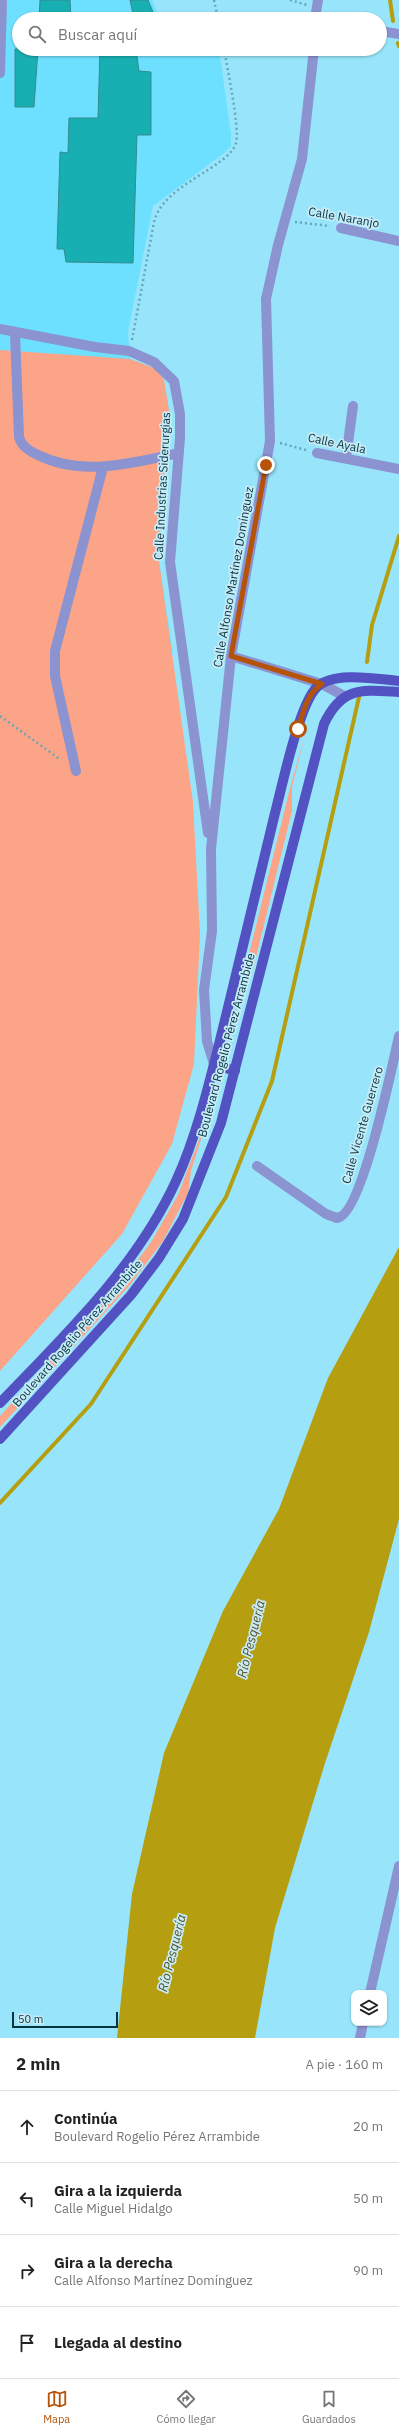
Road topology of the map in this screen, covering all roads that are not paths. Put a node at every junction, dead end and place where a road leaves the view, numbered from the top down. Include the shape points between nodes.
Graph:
1 (2, 0) edge
2 (387, 32) edge
3 (399, 34) edge
4 (313, 56) edge
5 (0, 73) edge
6 (341, 228) road end
7 (399, 241) edge
8 (0, 329) edge
9 (15, 334) junction
10 (353, 406) dead end
11 (317, 452) road end
12 (179, 453) junction
13 (346, 458) junction
14 (103, 467) junction
15 (399, 469) edge
16 (231, 656) junction
17 (399, 681) edge
18 (322, 684) junction
19 (399, 692) edge
20 (344, 696) junction
21 (76, 771) road end
22 (211, 849) junction
23 (399, 1036) edge
24 (214, 1064) junction
25 (235, 1071) junction
26 (257, 1166) dead end
27 (0, 1403) edge
28 (0, 1439) edge
29 (399, 1866) edge
30 (371, 1990) edge
31 (362, 2026) edge
32 (360, 2038) edge

1 - 5 street
2 - 3 street
4 - 16 street, Calle Alfonso Martínez Domínguez via 302,159 266,299 270,441
6 - 7 street, Calle Naranjo
8 - 9 street, Calle Industrias Siderurgias
9 - 12 street, Calle Industrias Siderurgias via 129,351 154,362 174,381 180,414
9 - 14 street via 18,424 22,444 45,458 65,464
10 - 13 street
11 - 13 street, Calle Ayala
12 - 14 street
12 - 22 street, Calle Industrias Siderurgias via 170,550 171,574
13 - 15 street, Calle Ayala
14 - 21 street via 59,634 54,664
16 - 18 street
16 - 22 street, Calle Alfonso Martínez Domínguez
17 - 18 main road via 343,678
18 - 20 street
18 - 24 main road, Boulevard Rogelio Pérez Arrambide via 316,688 307,703 290,754
19 - 20 main road via 366,690 351,692
20 - 25 main road, Boulevard Rogelio Pérez Arrambide via 328,714 317,745
22 - 24 street, Calle Alfonso Martínez Domínguez via 212,931 204,990 208,1041
23 - 26 street, Calle Vicente Guerrero via 366,1166 353,1202 341,1218 326,1214
24 - 25 main road
24 - 27 main road, Boulevard Rogelio Pérez Arrambide via 176,1181 144,1239 83,1315
25 - 28 main road, Boulevard Rogelio Pérez Arrambide via 212,1148 183,1219 159,1258 131,1295
29 - 30 street
31 - 32 street

